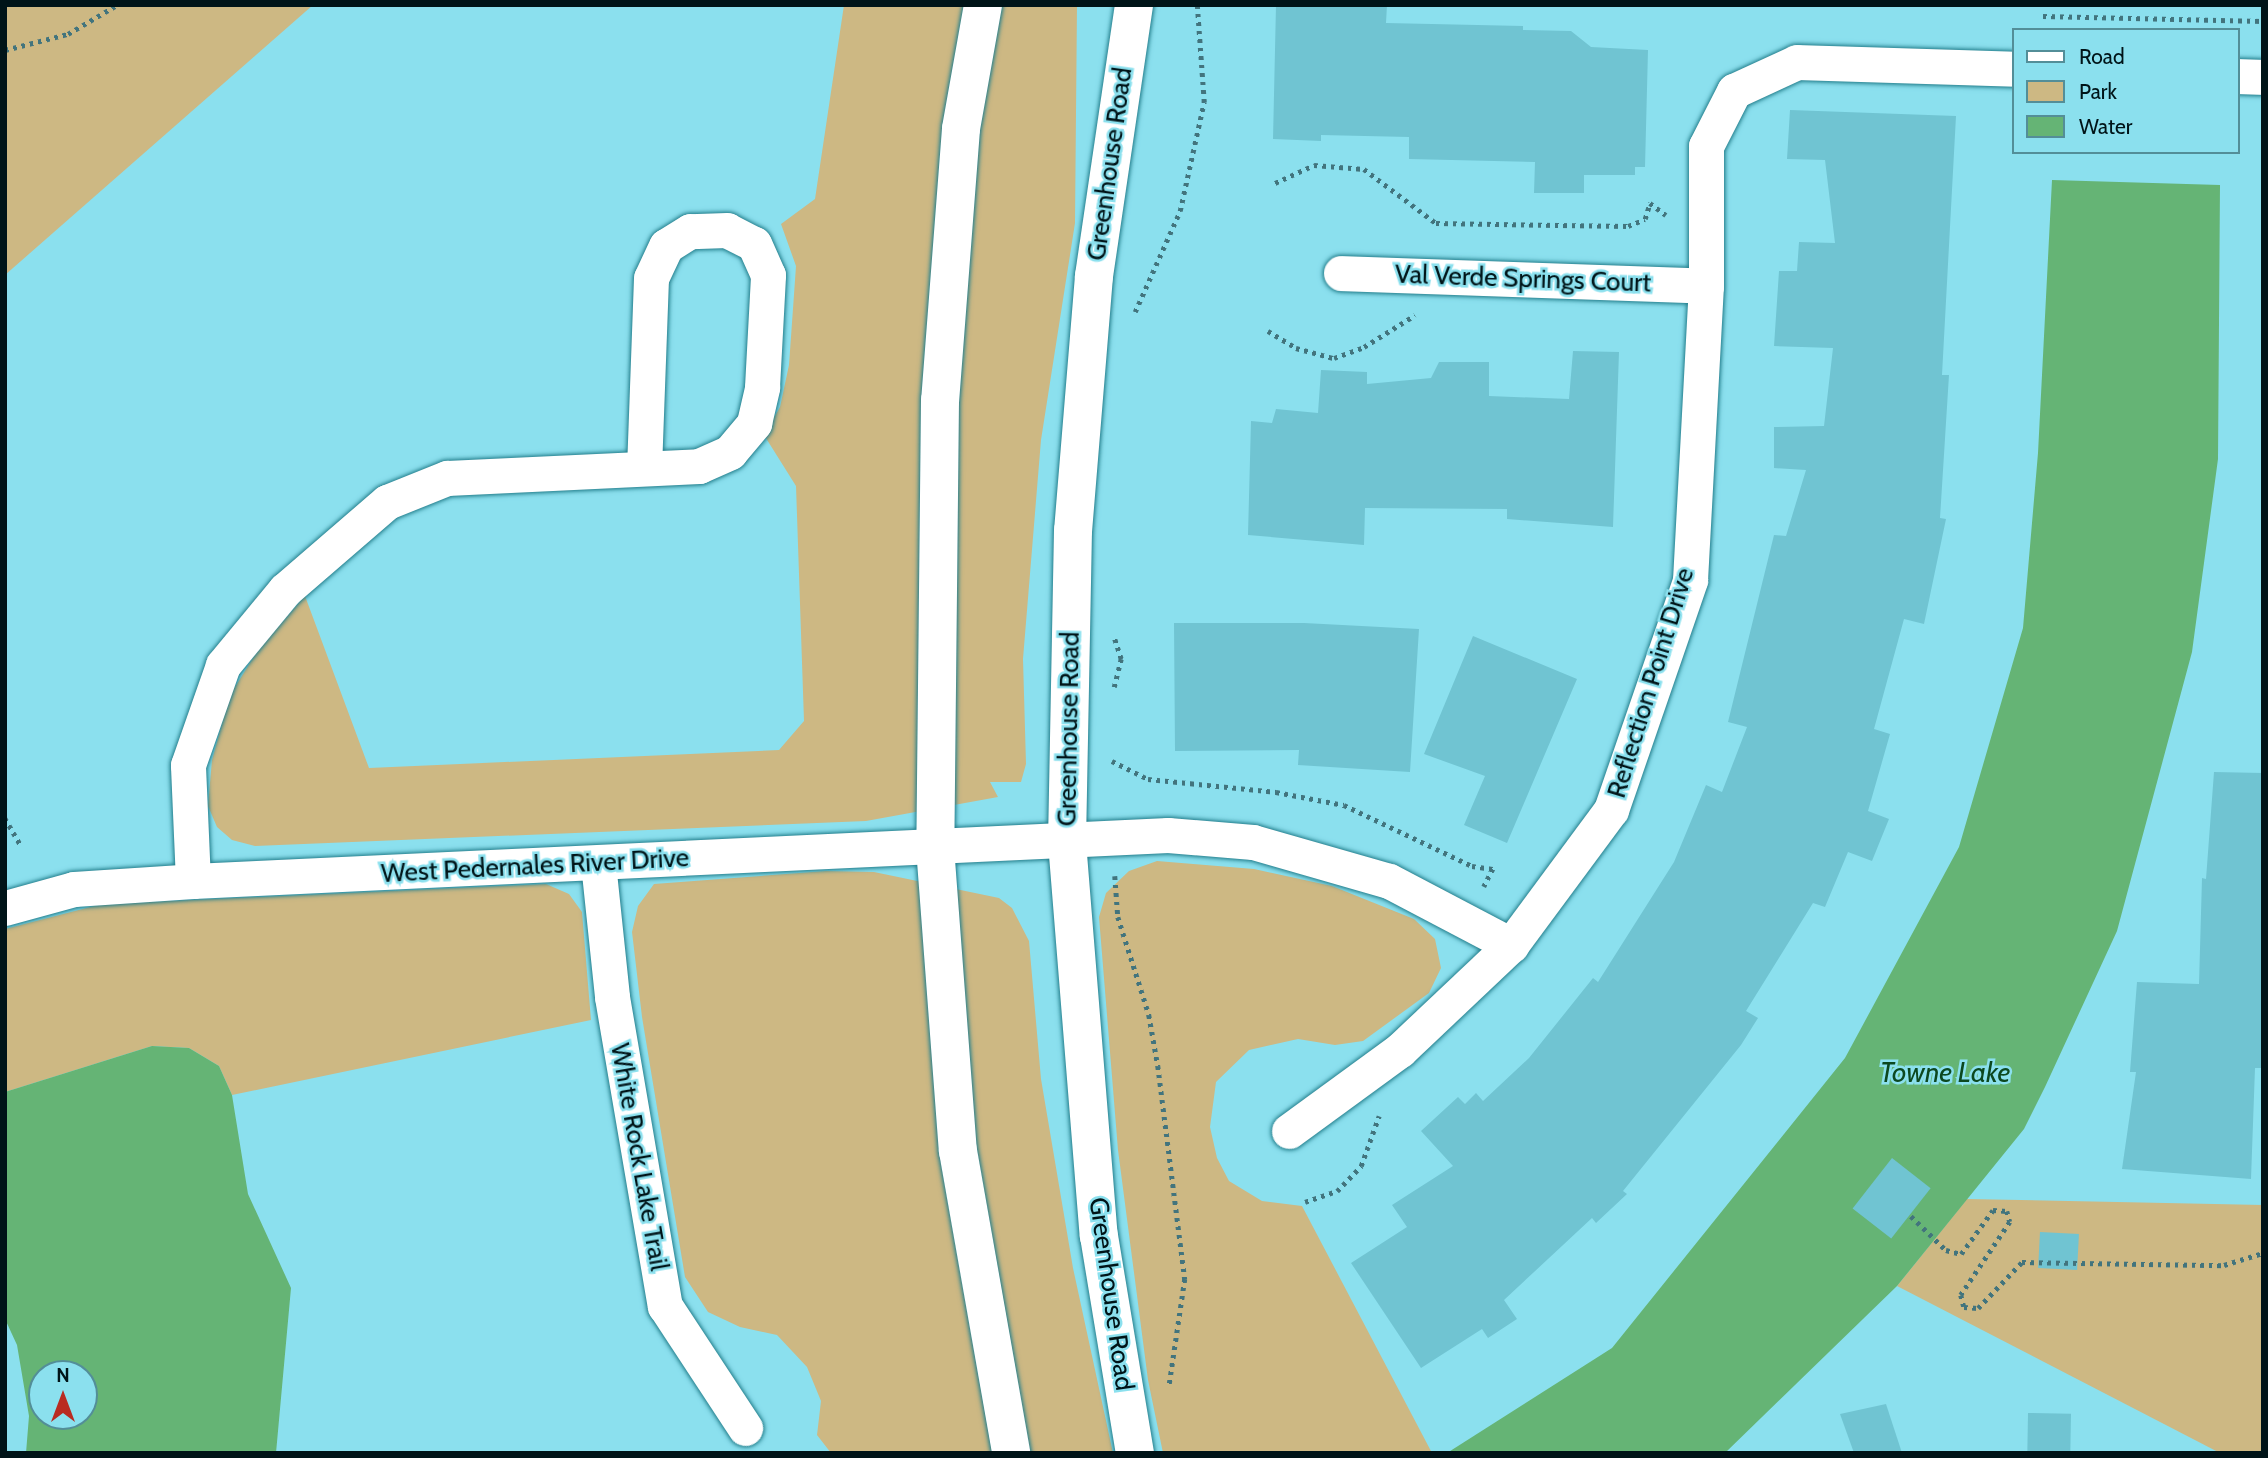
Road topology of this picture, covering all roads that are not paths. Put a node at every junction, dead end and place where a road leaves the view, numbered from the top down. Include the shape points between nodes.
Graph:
1 (983, 5) edge
2 (1134, 5) edge
3 (2012, 69) edge
4 (2240, 76) edge
5 (2263, 77) edge
6 (1341, 273) dead end
7 (1706, 286) junction
8 (644, 468) junction
9 (1066, 842) junction
10 (935, 847) junction
11 (598, 863) junction
12 (193, 881) junction
13 (5, 908) edge
14 (1511, 945) junction
15 (1289, 1132) dead end
16 (745, 1428) dead end
17 (1011, 1453) edge
18 (1135, 1453) edge

1 - 10 main road via 961,129 940,400
2 - 9 main road, Greenhouse Road via 1094,276 1075,503
3 - 7 street, Reflection Point Drive via 1797,62 1734,90 1706,146
4 - 5 street
6 - 7 street, Val Verde Springs Court
7 - 14 street, Reflection Point Drive via 1690,580 1611,810
8 - 8 street via 699,466 730,452 754,423 762,387 768,275 754,244 727,230 690,231 666,246 651,278
8 - 12 street via 447,478 387,502 285,590 222,665 188,765
9 - 10 street, West Pedernales River Drive
9 - 14 street, West Pedernales River Drive via 1168,835 1253,842 1388,881
9 - 18 main road, Greenhouse Road via 1098,1236
10 - 11 street, West Pedernales River Drive
10 - 17 main road via 958,1151
11 - 12 street, West Pedernales River Drive
11 - 16 street, White Rock Lake Trail via 612,997 665,1306
12 - 13 street, West Pedernales River Drive via 74,889
14 - 15 street, Reflection Point Drive via 1400,1049

